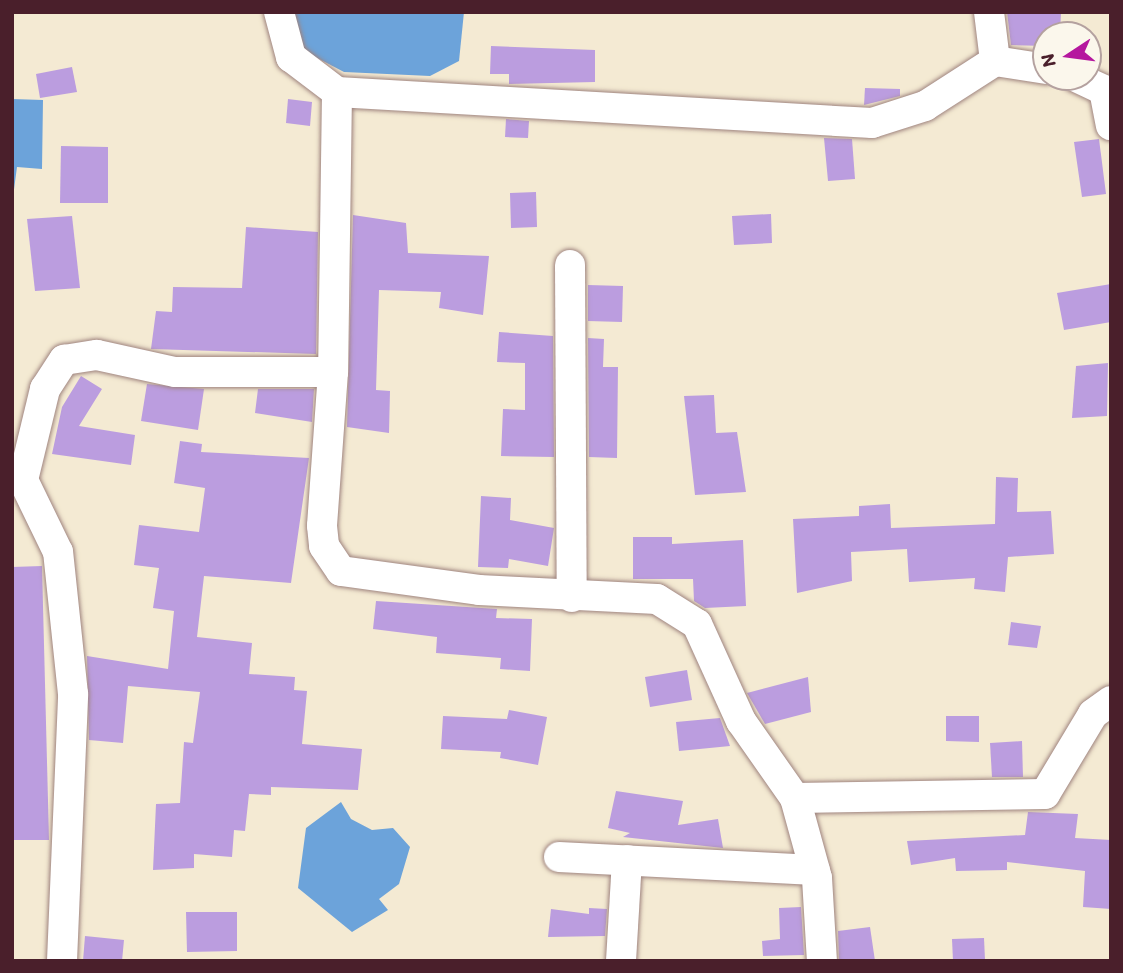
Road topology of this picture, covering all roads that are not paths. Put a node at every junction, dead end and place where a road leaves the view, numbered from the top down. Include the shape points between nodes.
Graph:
1 (279, 12) edge
2 (989, 12) edge
3 (995, 61) junction
4 (1032, 67) edge
5 (1102, 89) edge
6 (337, 92) junction
7 (1111, 125) edge
8 (570, 265) dead end
9 (333, 372) junction
10 (18, 478) edge
11 (572, 597) junction
12 (1111, 701) edge
13 (795, 798) junction
14 (559, 857) dead end
15 (627, 860) junction
16 (815, 870) junction
17 (62, 961) edge
18 (621, 961) edge
19 (822, 961) edge

1 - 6 street via 291,57
2 - 3 street
3 - 4 street
3 - 6 street via 925,106 872,123
5 - 7 street
6 - 9 street
8 - 11 street
9 - 10 street via 175,372 97,355 64,360 45,389
9 - 11 street via 322,526 324,546 341,570
10 - 17 street via 58,552 73,694
11 - 13 street via 657,599 697,624 741,721
12 - 13 street via 1093,714 1045,794
13 - 16 street
14 - 15 street
15 - 16 street
15 - 18 street
16 - 19 street

